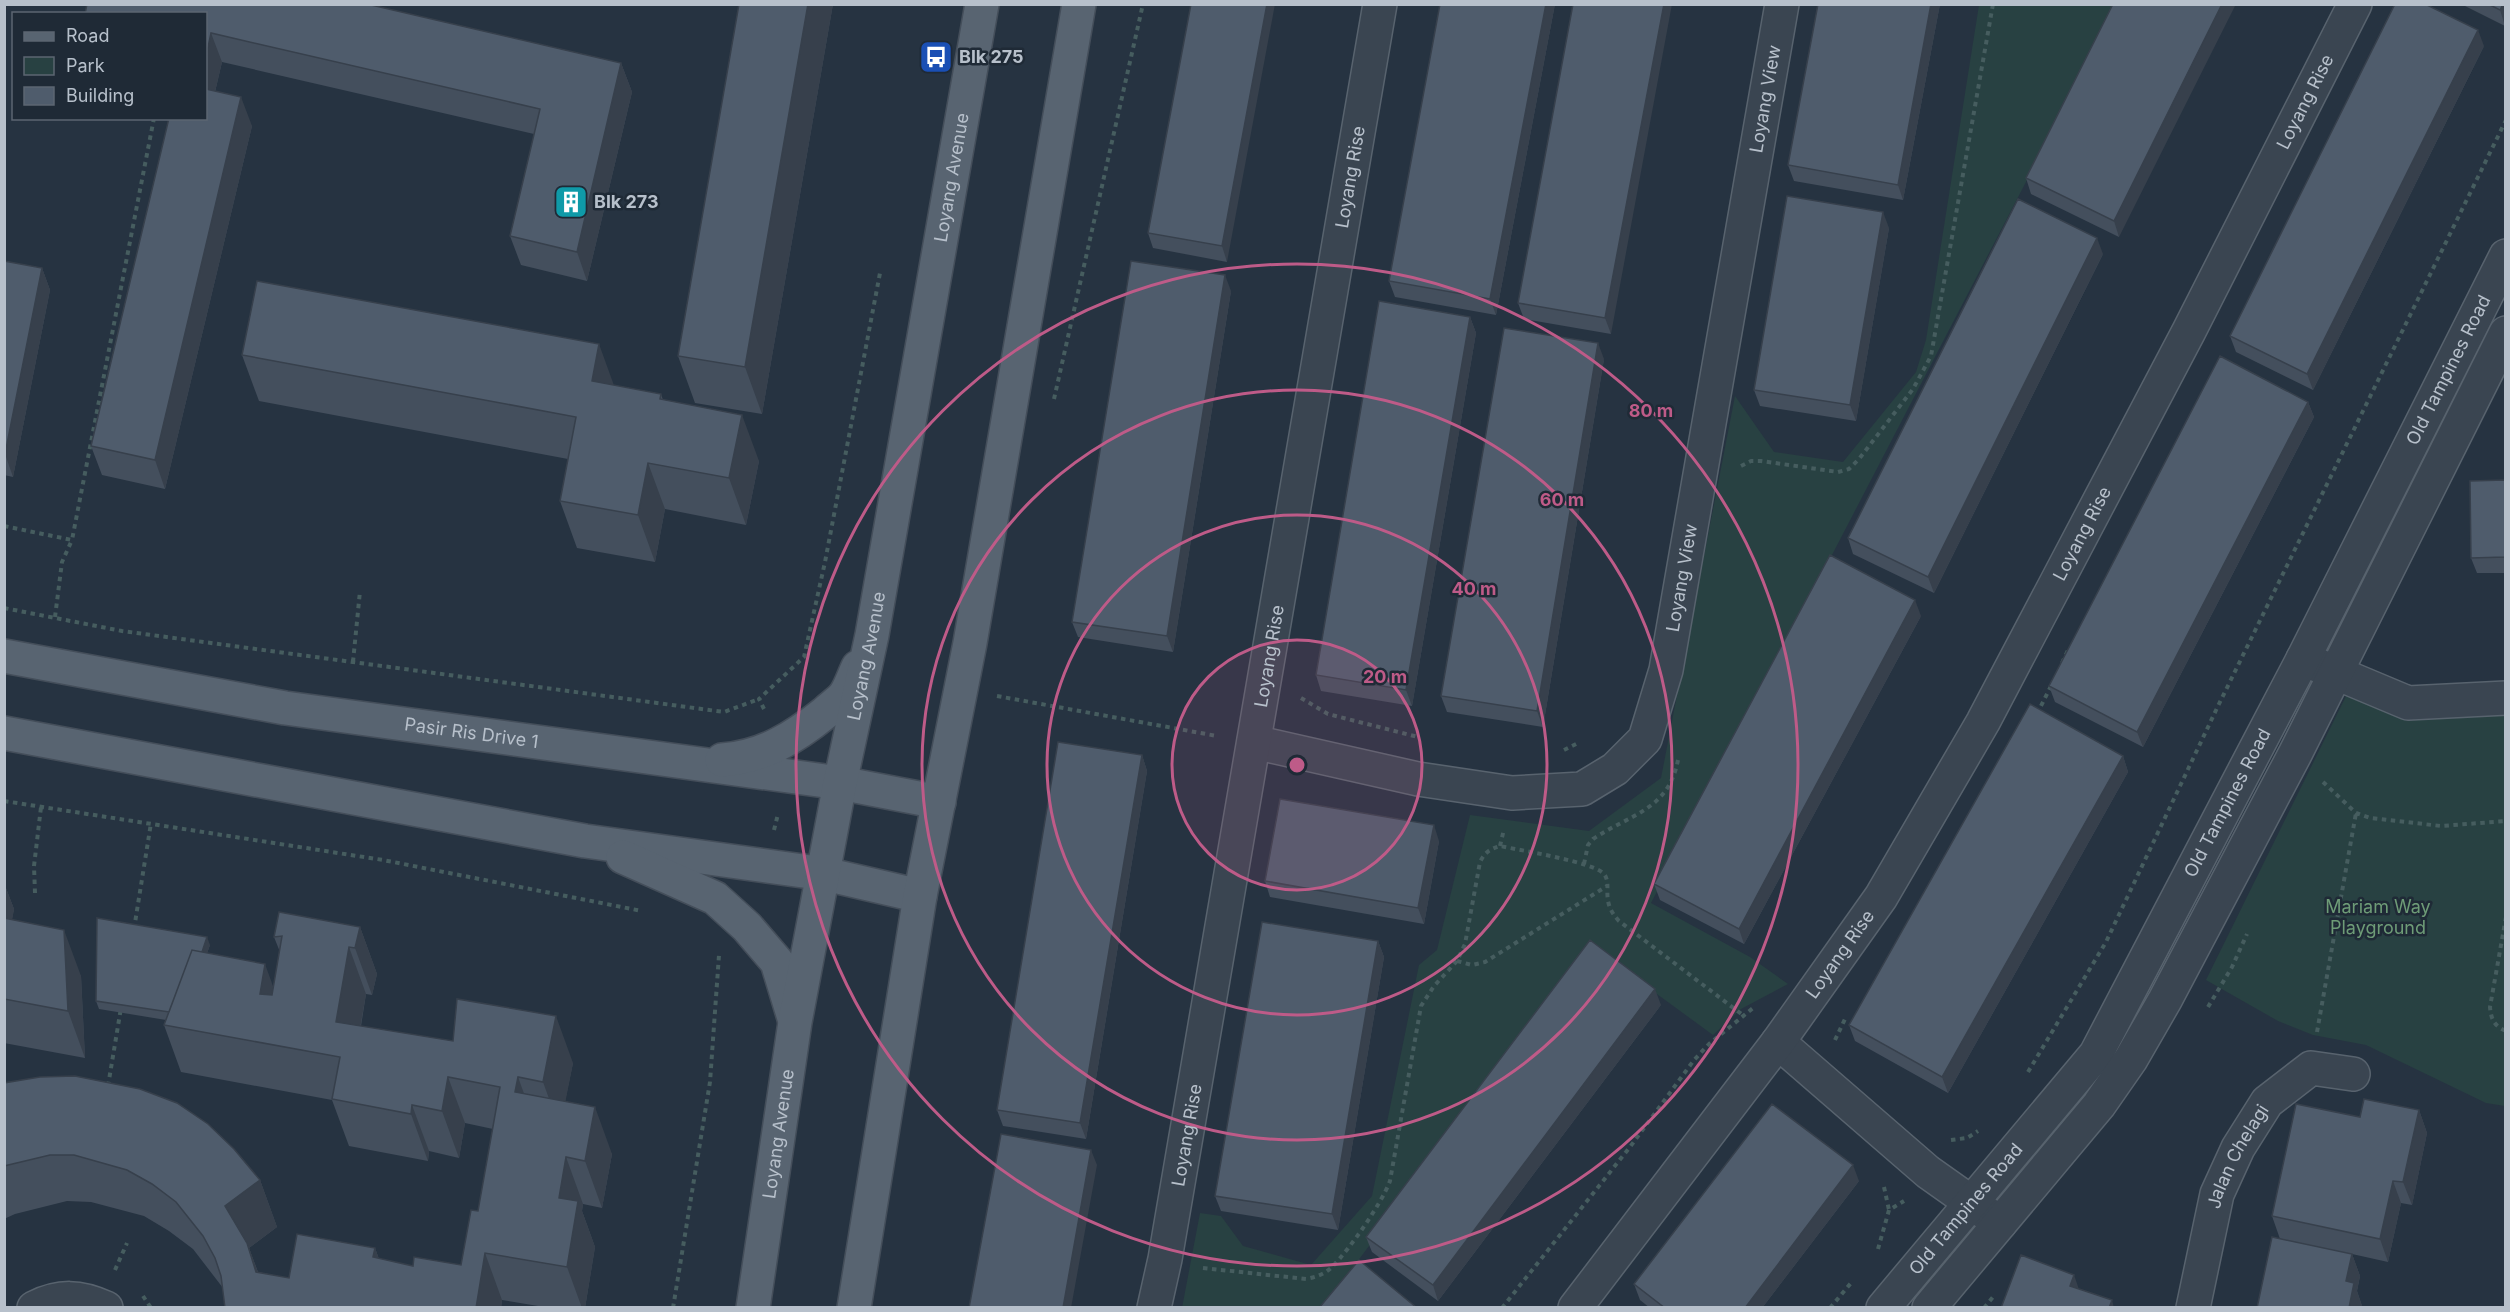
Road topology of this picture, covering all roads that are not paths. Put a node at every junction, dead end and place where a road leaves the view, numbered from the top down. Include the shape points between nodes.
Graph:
1 (982, 4) edge
2 (1078, 4) edge
3 (1380, 4) edge
4 (1782, 4) edge
5 (2355, 4) edge
6 (2505, 256) edge
7 (2505, 333) edge
8 (872, 635) junction
9 (4, 656) edge
10 (2303, 659) junction
11 (2334, 674) junction
12 (2505, 698) edge
13 (4, 733) edge
14 (1254, 742) junction
15 (680, 762) junction
16 (840, 783) junction
17 (939, 802) junction
18 (585, 841) junction
19 (825, 874) junction
20 (920, 896) junction
21 (795, 1022) junction
22 (1778, 1042) junction
23 (2353, 1074) dead end
24 (1973, 1202) junction
25 (2000, 1223) junction
26 (34, 1308) edge
27 (106, 1308) edge
28 (753, 1308) edge
29 (854, 1308) edge
30 (1154, 1308) edge
31 (1575, 1308) edge
32 (1883, 1308) edge
33 (1929, 1308) edge
34 (2193, 1308) edge

1 - 8 main road, Loyang Avenue
2 - 17 main road
3 - 14 street, Loyang Rise
4 - 14 street, Loyang View via 1666,670 1645,739 1615,770 1582,789 1512,793 1418,779
5 - 22 street, Loyang Rise via 2189,331 1983,722 1881,897
6 - 10 street, Old Tampines Road
7 - 11 street, Old Tampines Road
8 - 15 main road via 845,694 783,743 739,758
8 - 16 main road, Loyang Avenue
9 - 15 main road, Pasir Ris Drive 1 via 285,708
10 - 11 street
10 - 24 street, Old Tampines Road via 2096,1054
11 - 12 street via 2408,704
11 - 25 street, Old Tampines Road via 2131,1059 2099,1105
13 - 18 main road
14 - 30 street, Loyang Rise
15 - 16 main road, Pasir Ris Drive 1
16 - 17 main road, Pasir Ris Drive 1
16 - 19 main road, Loyang Avenue
17 - 20 main road
18 - 19 main road
18 - 21 main road via 715,898 777,962
19 - 20 main road
19 - 21 main road, Loyang Avenue
20 - 29 main road
21 - 28 main road, Loyang Avenue
22 - 24 street via 1928,1172
22 - 31 street, Loyang Rise
23 - 34 street, Jalan Chelagi via 2312,1068 2267,1102 2238,1148 2217,1194
24 - 25 street
24 - 32 street, Old Tampines Road
25 - 33 street, Old Tampines Road
26 - 27 street via 69,1297

